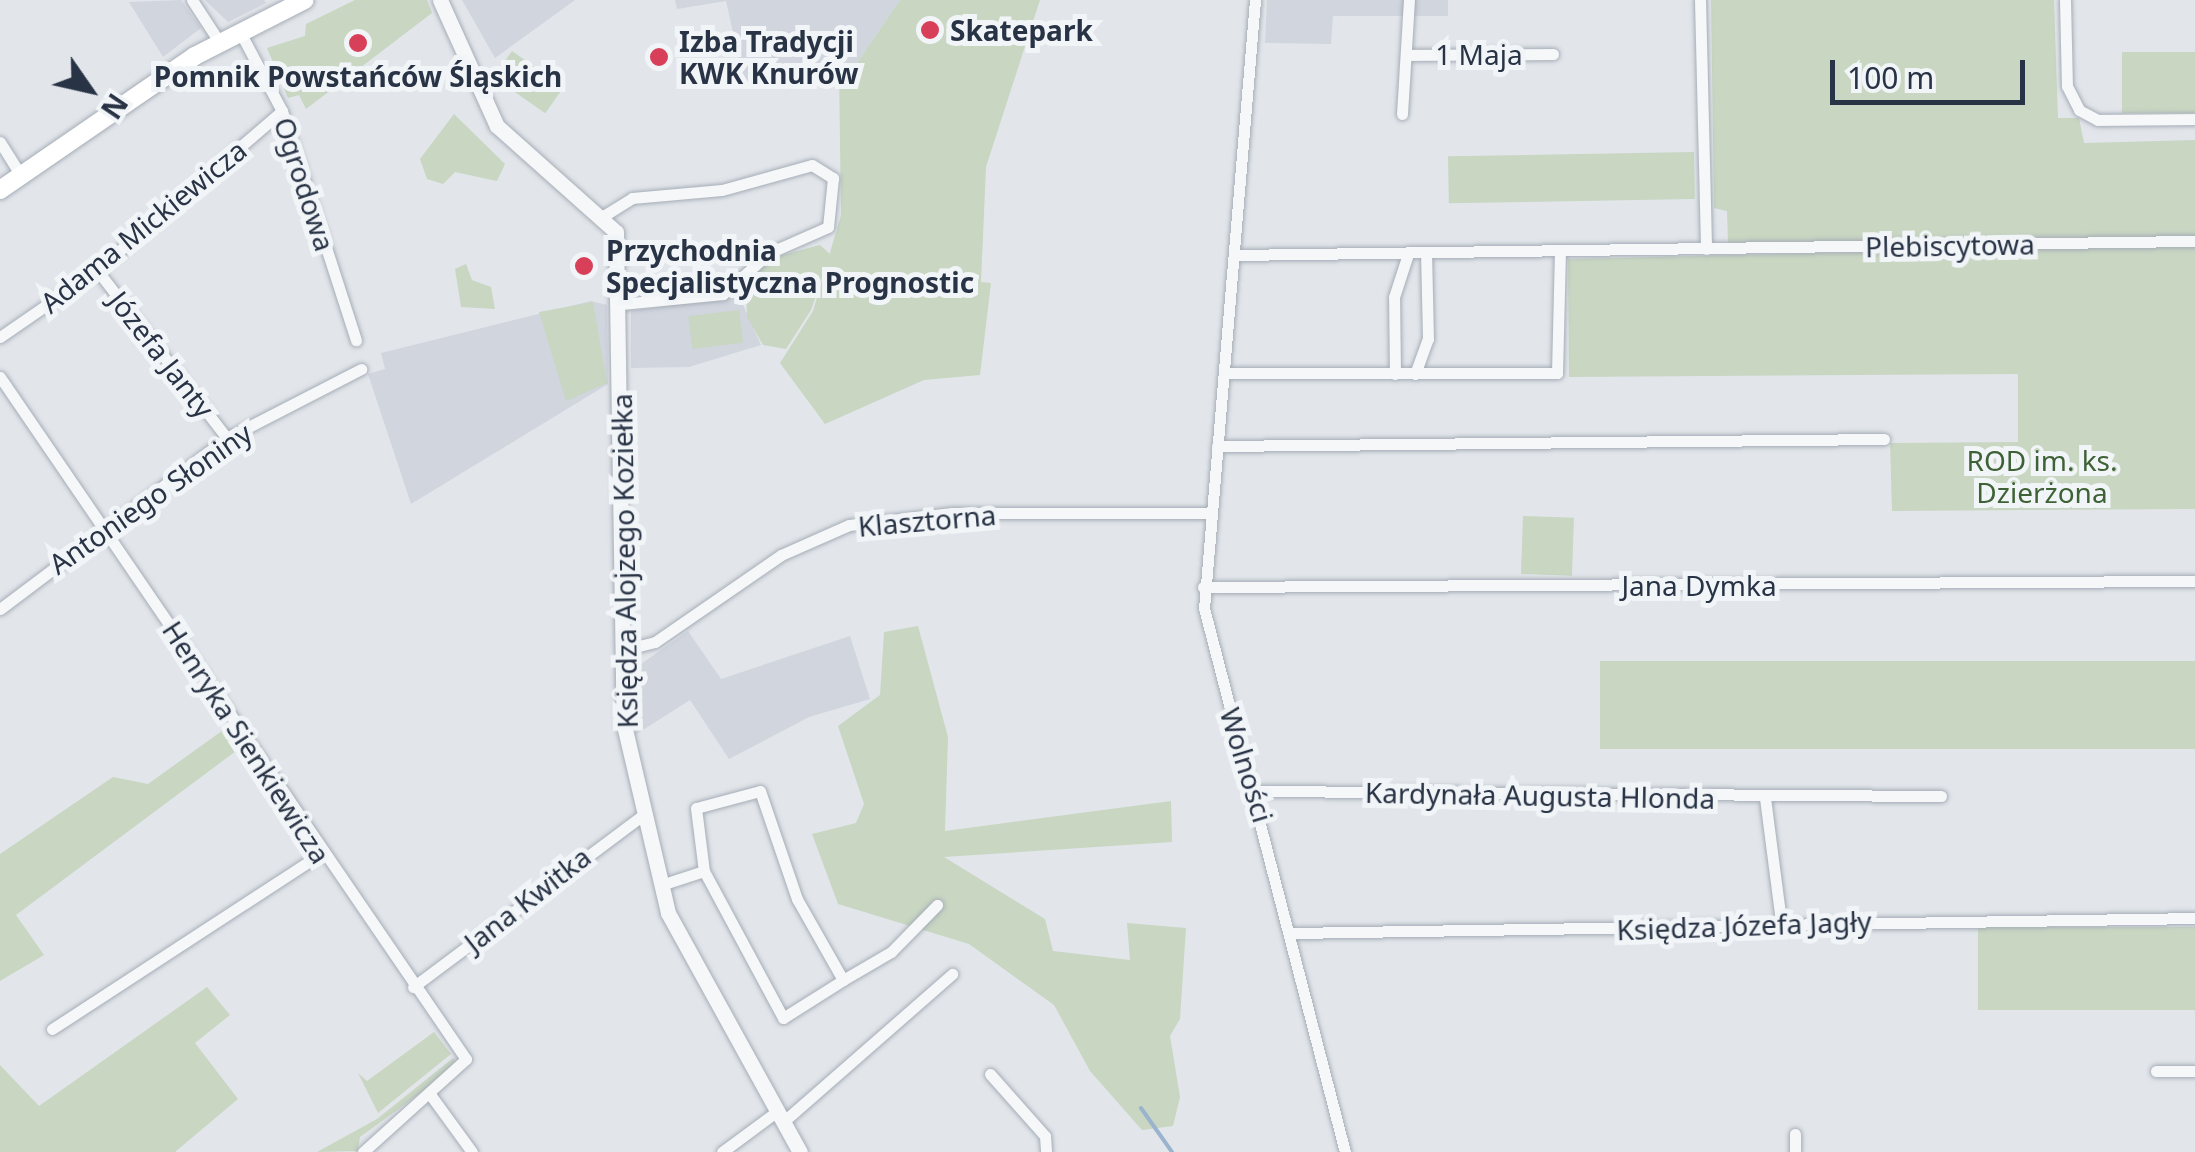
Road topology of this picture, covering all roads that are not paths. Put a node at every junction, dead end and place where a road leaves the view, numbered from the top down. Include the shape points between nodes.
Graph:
1 (192, 0) edge
2 (304, 0) edge
3 (440, 0) edge
4 (1255, 0) edge
5 (1409, 0) edge
6 (1700, 0) edge
7 (2065, 0) edge
8 (240, 32) junction
9 (220, 42) junction
10 (1553, 54) dead end
11 (1406, 55) junction
12 (282, 111) junction
13 (1402, 114) dead end
14 (2195, 118) edge
15 (0, 142) edge
16 (20, 175) junction
17 (0, 190) edge
18 (605, 216) junction
19 (2195, 241) edge
20 (1706, 250) junction
21 (1560, 252) junction
22 (1426, 253) junction
23 (1408, 254) junction
24 (1235, 255) junction
25 (98, 270) junction
26 (620, 304) junction
27 (0, 337) edge
28 (356, 340) dead end
29 (361, 368) dead end
30 (1227, 373) junction
31 (1395, 374) junction
32 (1415, 374) junction
33 (0, 377) edge
34 (226, 438) junction
35 (1884, 439) dead end
36 (1217, 446) junction
37 (1206, 513) junction
38 (104, 529) junction
39 (2195, 580) edge
40 (1202, 587) junction
41 (0, 610) edge
42 (622, 650) junction
43 (1256, 791) junction
44 (1941, 796) dead end
45 (1764, 798) junction
46 (644, 814) junction
47 (320, 854) junction
48 (704, 871) junction
49 (661, 885) junction
50 (936, 906) dead end
51 (2195, 918) edge
52 (1780, 922) junction
53 (1294, 933) junction
54 (952, 974) dead end
55 (843, 980) junction
56 (413, 988) junction
57 (52, 1028) dead end
58 (2156, 1071) dead end
59 (2195, 1071) edge
60 (990, 1074) dead end
61 (432, 1097) junction
62 (780, 1117) junction
63 (1794, 1134) dead end
64 (364, 1152) edge
65 (472, 1152) edge
66 (722, 1152) edge
67 (800, 1152) edge
68 (1046, 1152) edge
69 (1344, 1152) edge
70 (1795, 1152) edge

1 - 9 street
2 - 8 main road
3 - 18 street via 497,126
4 - 24 street, Wolności
5 - 11 street, 1 Maja
6 - 20 street
7 - 14 street via 2067,86 2079,110 2098,120
8 - 9 main road
8 - 12 street, Ogrodowa
9 - 16 main road
10 - 11 street, 1 Maja
11 - 13 street, 1 Maja
12 - 25 street, Adama Mickiewicza
12 - 28 street, Ogrodowa
15 - 16 street
16 - 17 main road
18 - 26 street, Księdza Alojzego Koziełka via 620,249
18 - 26 street via 632,198 722,190 812,165 833,178 828,227 764,256 723,294
19 - 20 street, Plebiscytowa
20 - 21 street, Plebiscytowa
21 - 22 street, Plebiscytowa
21 - 32 street via 1557,373
22 - 23 street, Plebiscytowa
22 - 32 street via 1428,339
23 - 24 street, Plebiscytowa
23 - 31 street via 1394,297
24 - 30 street, Wolności
25 - 27 street, Adama Mickiewicza
25 - 34 street, Józefa Janty
26 - 42 street, Księdza Alojzego Koziełka
29 - 34 street, Antoniego Słoniny
30 - 31 street
30 - 36 street, Wolności
31 - 32 street
33 - 38 street, Henryka Sienkiewicza
34 - 38 street, Antoniego Słoniny
35 - 36 street
36 - 37 street, Wolności
37 - 40 street, Wolności
37 - 42 street, Klasztorna via 952,513 849,525 781,555 655,642
38 - 41 street, Antoniego Słoniny
38 - 47 street, Henryka Sienkiewicza
39 - 40 street, Jana Dymka
40 - 43 street, Wolności
42 - 46 street, Księdza Alojzego Koziełka via 624,726
43 - 45 street, Kardynała Augusta Hlonda
43 - 53 street, Wolności
44 - 45 street, Kardynała Augusta Hlonda
45 - 52 street
46 - 49 street, Księdza Alojzego Koziełka
46 - 56 street, Jana Kwitka
47 - 56 street, Henryka Sienkiewicza
47 - 57 street
48 - 49 street
48 - 55 street via 782,1018
48 - 55 street via 696,808 760,790 797,900
49 - 62 street, Księdza Alojzego Koziełka
50 - 55 street via 891,952
51 - 52 street, Księdza Józefa Jagły
52 - 53 street, Księdza Józefa Jagły
53 - 69 street, Wolności
54 - 62 street
56 - 61 street, Henryka Sienkiewicza via 467,1061
58 - 59 street
60 - 68 street via 1045,1136
61 - 64 street, Henryka Sienkiewicza
61 - 65 street
62 - 66 street
62 - 67 street, Księdza Alojzego Koziełka
63 - 70 street

